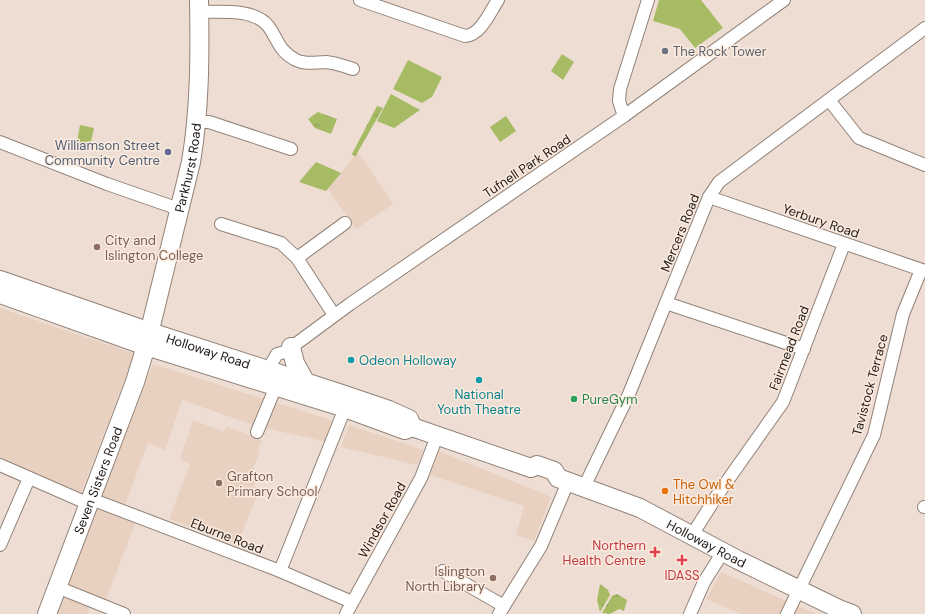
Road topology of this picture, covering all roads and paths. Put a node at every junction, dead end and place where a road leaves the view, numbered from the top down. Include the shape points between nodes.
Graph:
1 (360, 0) edge
2 (498, 0) edge
3 (648, 0) edge
4 (784, 0) edge
5 (199, 6) edge
6 (925, 29) edge
7 (353, 69) dead end
8 (829, 100) junction
9 (624, 116) junction
10 (197, 122) junction
11 (0, 142) edge
12 (291, 149) dead end
13 (925, 165) edge
14 (709, 196) junction
15 (179, 209) junction
16 (221, 224) dead end
17 (345, 224) dead end
18 (844, 244) junction
19 (297, 258) junction
20 (923, 270) edge
21 (0, 280) edge
22 (0, 294) edge
23 (666, 303) junction
24 (334, 315) junction
25 (148, 339) junction
26 (804, 349) junction
27 (288, 350) junction
28 (271, 379) junction
29 (305, 381) junction
30 (345, 408) junction
31 (412, 427) junction
32 (256, 432) dead end
33 (437, 436) junction
34 (0, 465) edge
35 (29, 478) junction
36 (570, 482) junction
37 (90, 501) junction
38 (692, 535) junction
39 (0, 545) edge
40 (723, 552) junction
41 (280, 571) junction
42 (443, 571) dead end
43 (57, 587) junction
44 (797, 590) junction
45 (352, 602) junction
46 (501, 610) edge
47 (844, 613) edge
48 (47, 614) edge
49 (124, 614) edge
50 (346, 614) edge
51 (690, 614) edge
52 (787, 614) edge

1 - 2 street via 465,36 476,32
3 - 9 street via 620,89 619,101
4 - 9 street, Tufnell Park Road
5 - 7 street via 262,19 284,53 298,61 311,64 325,62
5 - 10 highway, Parkhurst Road
6 - 8 street, Mercers Road
8 - 13 street via 859,138
8 - 14 street, Mercers Road via 719,182
9 - 24 street, Tufnell Park Road
10 - 12 street via 208,122
10 - 15 highway, Parkhurst Road via 191,162
11 - 15 street
14 - 18 street, Yerbury Road
14 - 23 street, Mercers Road
15 - 25 highway, Parkhurst Road
16 - 19 street via 281,243
17 - 19 street
18 - 20 street, Yerbury Road
18 - 26 street, Fairmead Road
19 - 24 street
20 - 44 street, Tavistock Terrace via 903,314 874,435
21 - 25 highway, Holloway Road
22 - 25 highway, Holloway Road
23 - 26 street
23 - 36 street, Mercers Road via 629,394
24 - 27 street, Tufnell Park Road
25 - 28 highway, Holloway Road
25 - 37 highway, Seven Sisters Road via 134,385
26 - 38 street, Fairmead Road via 783,402
27 - 28 street via 285,360
27 - 29 highway
28 - 29 highway, Holloway Road
28 - 30 highway, Holloway Road
28 - 32 street
29 - 31 highway, Holloway Road via 389,410 409,419
30 - 31 highway, Holloway Road via 405,430
30 - 41 street
31 - 33 highway, Holloway Road
33 - 36 highway, Holloway Road via 531,468 533,475 545,480
33 - 45 street, Windsor Road via 421,478
34 - 35 street, Eburne Road
35 - 37 street, Eburne Road
35 - 39 street
36 - 38 highway, Holloway Road via 640,508
36 - 46 street, Mercers Road via 541,546
37 - 41 street, Eburne Road
37 - 43 highway, Seven Sisters Road
38 - 40 highway, Holloway Road
40 - 44 highway, Holloway Road
40 - 51 street via 704,582
41 - 45 street, Eburne Road
42 - 46 street
43 - 48 highway, Seven Sisters Road
43 - 49 street
44 - 47 highway, Holloway Road
44 - 52 street, Tavistock Terrace
45 - 50 street, Windsor Road

